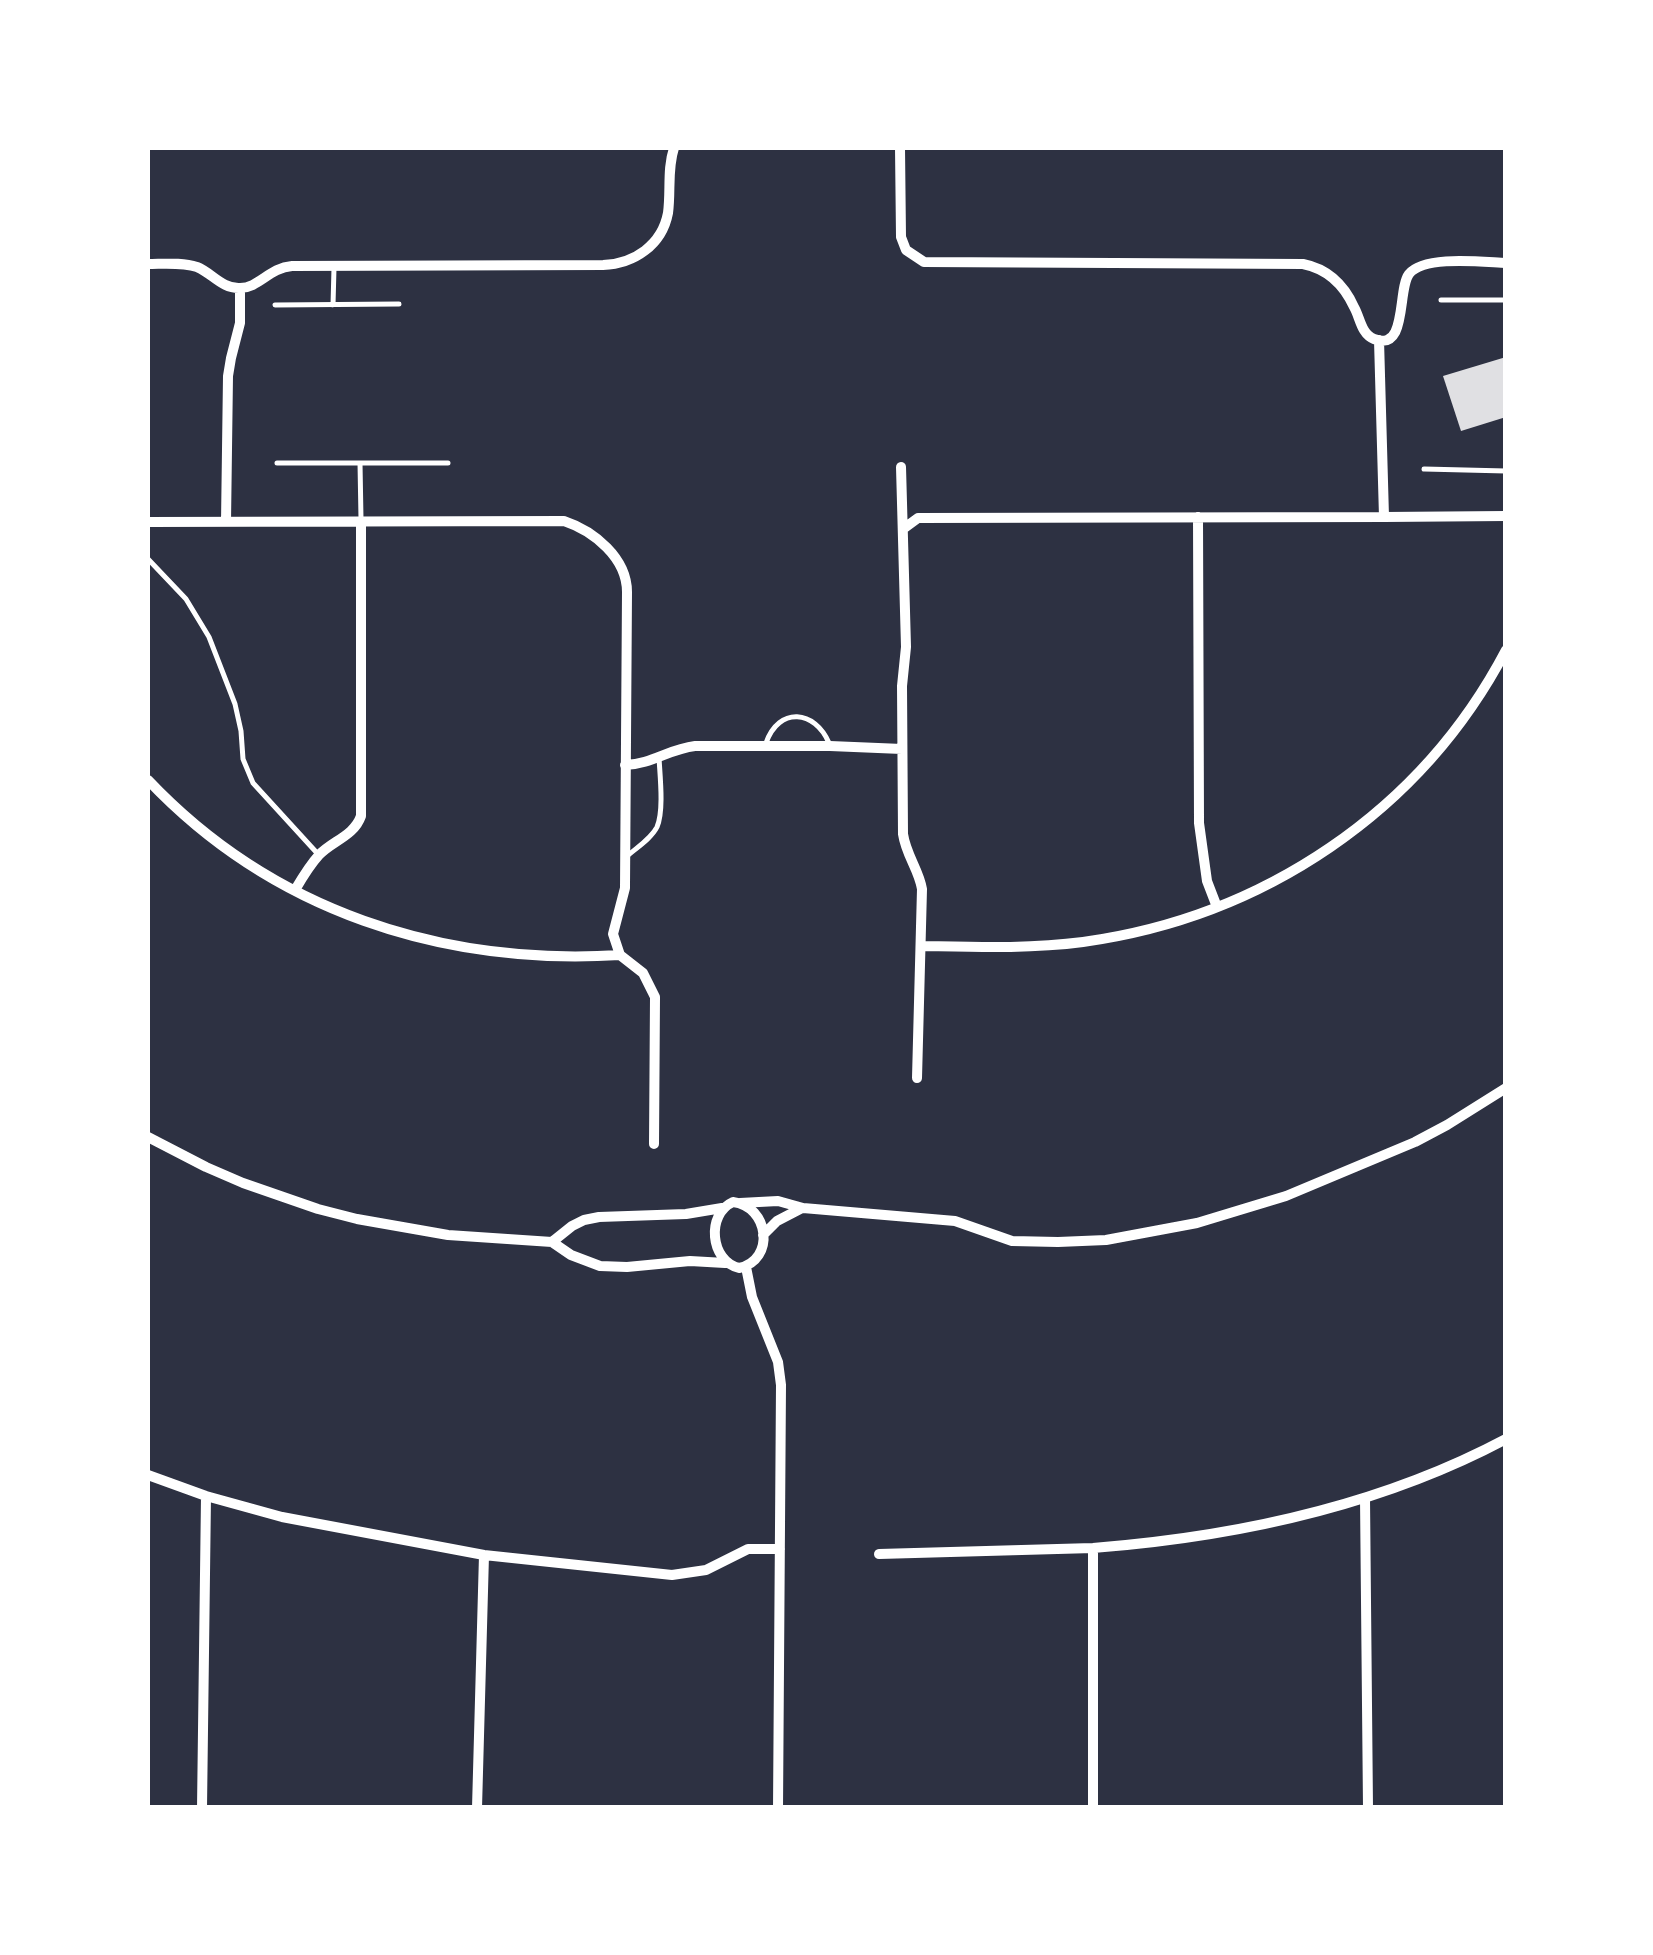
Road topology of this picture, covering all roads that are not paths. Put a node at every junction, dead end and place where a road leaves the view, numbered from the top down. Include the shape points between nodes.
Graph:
1 (674, 148) edge
2 (900, 148) edge
3 (1506, 262) edge
4 (148, 264) edge
5 (334, 266) junction
6 (240, 288) junction
7 (1441, 300) dead end
8 (1506, 300) edge
9 (398, 304) dead end
10 (275, 305) dead end
11 (333, 305) junction
12 (1380, 340) junction
13 (277, 463) dead end
14 (360, 463) junction
15 (448, 463) dead end
16 (901, 466) dead end
17 (1424, 470) dead end
18 (1506, 470) edge
19 (1506, 516) edge
20 (1198, 517) junction
21 (1384, 517) junction
22 (148, 522) edge
23 (226, 522) junction
24 (361, 522) junction
25 (903, 530) junction
26 (148, 558) edge
27 (1506, 650) edge
28 (766, 746) junction
29 (830, 746) junction
30 (902, 749) junction
31 (660, 758) junction
32 (625, 765) junction
33 (148, 780) edge
34 (319, 855) junction
35 (625, 858) junction
36 (296, 890) junction
37 (1217, 907) junction
38 (922, 946) junction
39 (620, 955) junction
40 (918, 1078) dead end
41 (1506, 1088) edge
42 (148, 1136) edge
43 (654, 1144) dead end
44 (740, 1202) junction
45 (722, 1208) junction
46 (803, 1208) junction
47 (763, 1235) junction
48 (552, 1242) junction
49 (726, 1263) junction
50 (746, 1267) junction
51 (1506, 1439) edge
52 (148, 1475) edge
53 (206, 1496) junction
54 (1366, 1498) junction
55 (1093, 1548) junction
56 (780, 1549) junction
57 (484, 1554) junction
58 (879, 1554) dead end
59 (202, 1808) edge
60 (477, 1808) edge
61 (778, 1808) edge
62 (1094, 1808) edge
63 (1368, 1808) edge

1 - 5 street via 664,226 644,252 625,262
2 - 12 street via 901,238 917,259 1312,266 1338,282 1368,335
3 - 12 street via 1415,268 1403,286 1396,332
4 - 6 street via 194,266
5 - 6 street via 284,266
5 - 11 lane
6 - 23 street via 229,367
7 - 8 lane
9 - 11 lane
10 - 11 lane
12 - 21 street
13 - 14 lane
14 - 15 lane
14 - 24 lane
16 - 25 street
17 - 18 lane
19 - 21 street
20 - 21 street
20 - 25 street via 918,518
20 - 37 street via 1199,824
22 - 23 street
23 - 24 street
24 - 32 street via 564,521 602,544 626,576
24 - 34 street via 360,816 353,831
25 - 30 street
26 - 34 lane via 186,598 209,637 235,704 253,783
27 - 37 street via 1453,734 1382,808 1292,871
28 - 29 street
28 - 29 lane via 777,724 798,716 818,726
28 - 31 street via 686,747
29 - 30 street
30 - 38 street via 903,834 921,882
31 - 32 street
31 - 35 lane via 657,826
32 - 35 street
33 - 36 street via 214,840
34 - 36 street
35 - 39 street via 623,901 613,927
36 - 39 street via 371,923 474,950
37 - 38 street via 1079,942
38 - 40 street
39 - 43 street via 644,974 655,996
41 - 46 street via 1447,1125 1286,1196 1106,1240 1028,1242 955,1221
42 - 48 street via 243,1183 318,1209 448,1235
44 - 45 street
44 - 46 street via 778,1200
44 - 47 street via 755,1214
45 - 48 street via 599,1217
45 - 49 street via 715,1232
46 - 47 street
47 - 50 street via 759,1257
48 - 49 street via 585,1262 612,1267
49 - 50 street
50 - 56 street via 780,1374
51 - 54 street
52 - 53 street
53 - 57 street via 282,1517
53 - 59 street
54 - 55 street via 1258,1525
54 - 63 street
55 - 58 street
55 - 62 street
56 - 57 street via 748,1550 706,1570 672,1574
56 - 61 street
57 - 60 street

